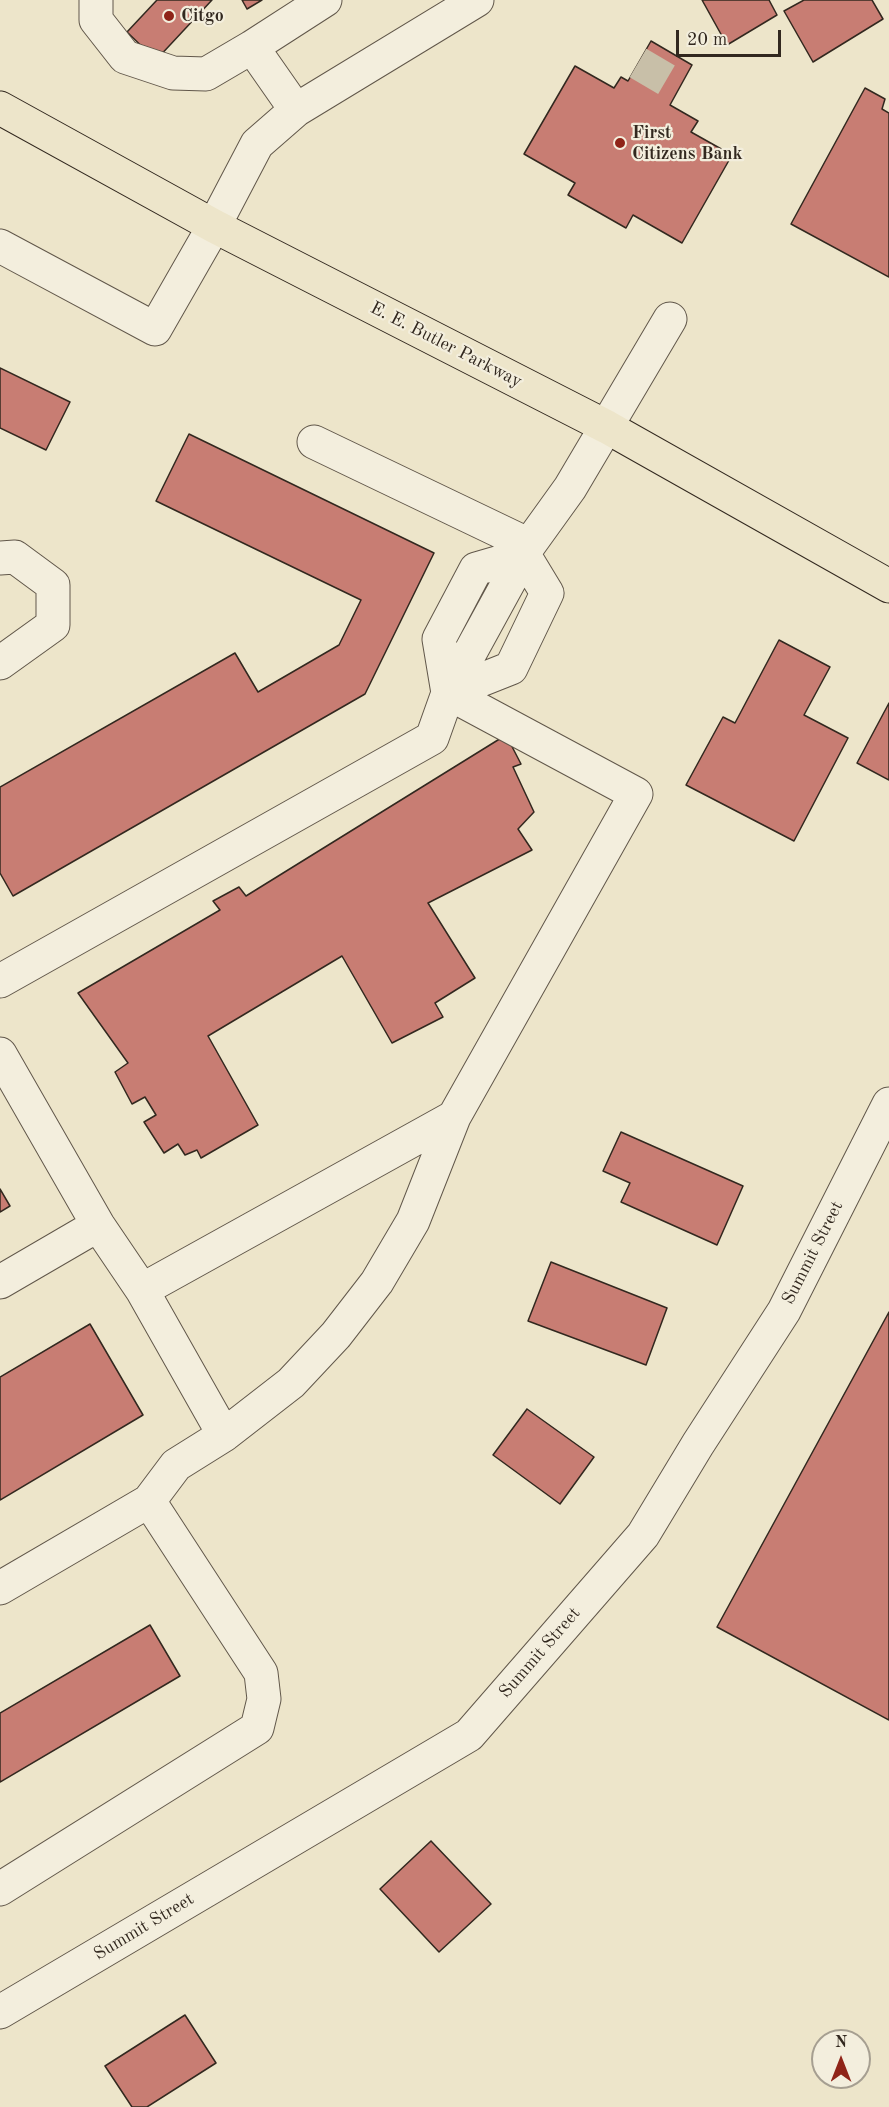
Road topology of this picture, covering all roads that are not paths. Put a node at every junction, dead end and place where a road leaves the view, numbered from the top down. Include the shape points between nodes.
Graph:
1 (96, 0) edge
2 (325, 0) edge
3 (477, 0) edge
4 (252, 47) junction
5 (0, 108) edge
6 (297, 110) junction
7 (214, 226) junction
8 (0, 246) edge
9 (670, 319) dead end
10 (607, 427) junction
11 (314, 442) dead end
12 (527, 550) junction
13 (0, 558) edge
14 (889, 586) edge
15 (0, 663) edge
16 (448, 693) junction
17 (0, 981) edge
18 (0, 1054) edge
19 (889, 1104) edge
20 (454, 1117) junction
21 (98, 1225) junction
22 (0, 1282) edge
23 (142, 1290) junction
24 (224, 1435) junction
25 (149, 1501) junction
26 (0, 1588) edge
27 (0, 1889) edge
28 (0, 2012) edge

1 - 4 street via 96,20 125,57 173,73 206,74
2 - 4 street
3 - 6 street
4 - 6 street
5 - 7 highway, E. E. Butler Parkway
6 - 7 street via 257,144
7 - 8 street via 155,329
7 - 10 highway, E. E. Butler Parkway
9 - 10 street
10 - 12 street
10 - 14 highway, E. E. Butler Parkway
11 - 12 street
12 - 16 street via 476,569 439,639
12 - 16 street via 547,593 511,668
13 - 15 street via 15,557 53,585 53,625
16 - 17 street via 432,738
16 - 20 street via 636,794
18 - 21 street
19 - 28 street, Summit Street via 784,1311 643,1535 469,1735
20 - 23 street
20 - 24 street via 413,1221 377,1282 336,1335 291,1383
21 - 22 street
21 - 23 street
23 - 24 street
24 - 25 street via 176,1465
25 - 26 street
25 - 27 street via 261,1673 264,1699 257,1728

